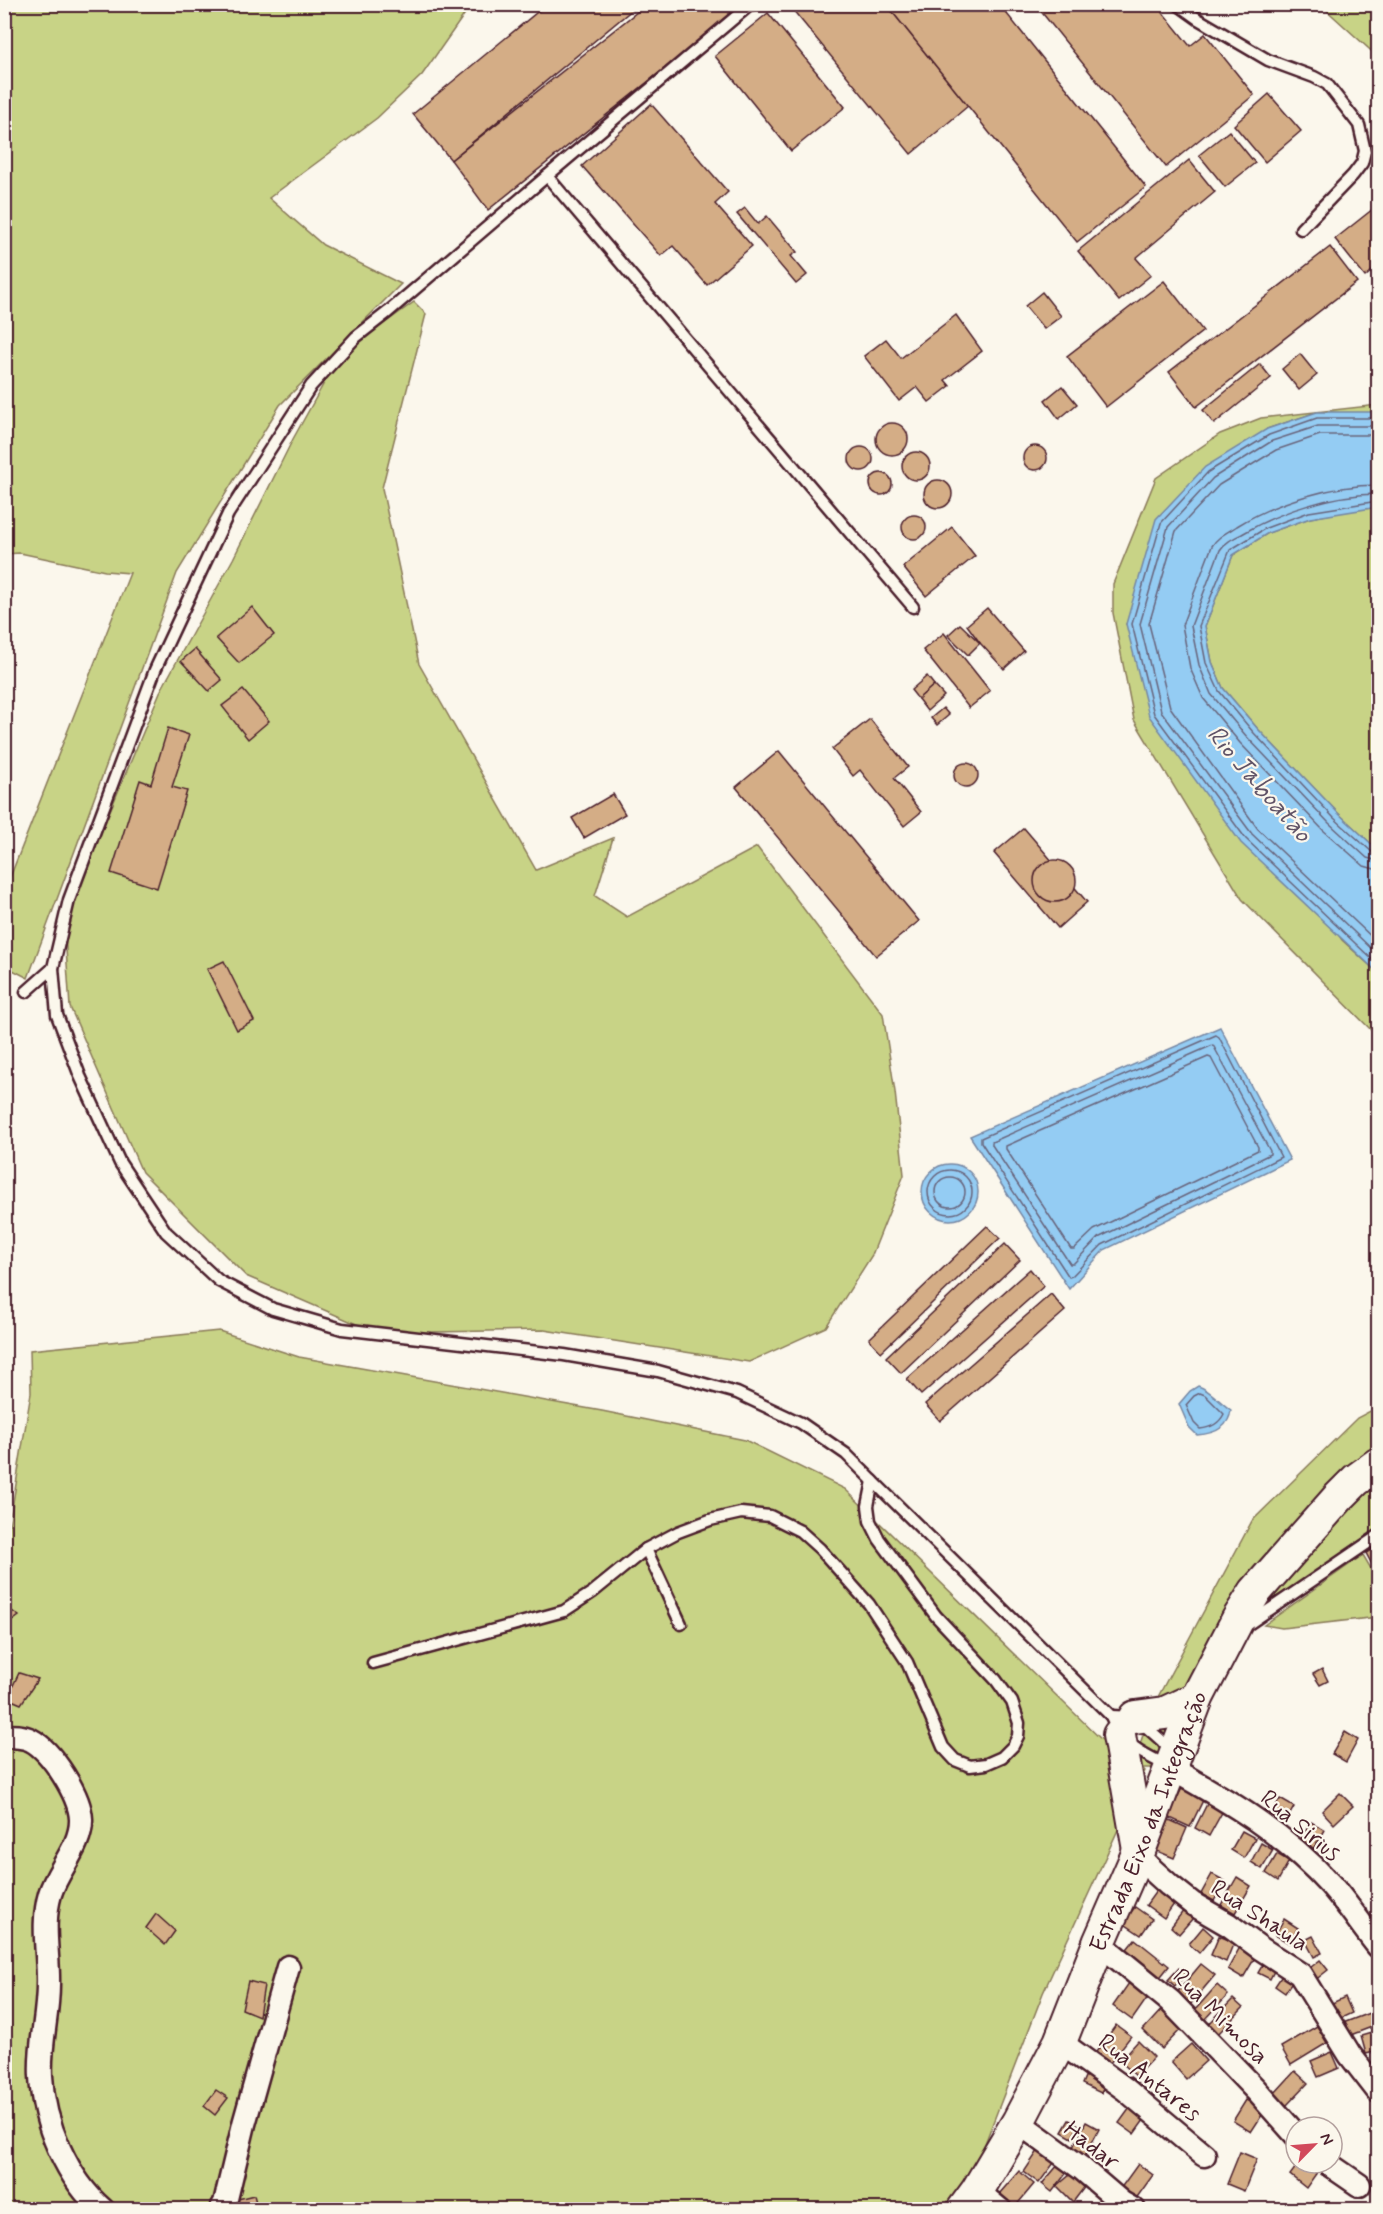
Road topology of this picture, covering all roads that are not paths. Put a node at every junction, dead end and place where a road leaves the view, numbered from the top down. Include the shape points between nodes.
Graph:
1 (751, 4) edge
2 (1177, 4) edge
3 (547, 176) junction
4 (1301, 229) dead end
5 (913, 607) dead end
6 (53, 968) junction
7 (26, 992) dead end
8 (1378, 1464) edge
9 (873, 1480) junction
10 (1378, 1536) edge
11 (646, 1549) junction
12 (681, 1624) dead end
13 (1227, 1638) junction
14 (373, 1663) dead end
15 (1197, 1698) junction
16 (1121, 1723) junction
17 (4, 1736) edge
18 (1172, 1762) junction
19 (1138, 1853) junction
20 (1099, 1943) junction
21 (1378, 1946) edge
22 (288, 1967) dead end
23 (1060, 2042) junction
24 (1378, 2091) edge
25 (1018, 2121) junction
26 (1284, 2122) edge
27 (1204, 2155) dead end
28 (1344, 2175) edge
29 (1359, 2185) dead end
30 (980, 2203) edge
31 (103, 2210) edge
32 (221, 2210) edge
33 (1134, 2210) edge

1 - 3 lane
2 - 4 lane via 1268,60 1327,84 1359,125 1365,151 1362,163
3 - 5 lane
3 - 6 lane via 356,337 312,386 228,514 155,670 69,900
6 - 7 lane
6 - 9 lane via 57,1015 120,1163 166,1232 219,1281 273,1309 342,1329 564,1355 658,1371 737,1393 801,1423 846,1454
8 - 13 main road, Estrada Eixo da Integração via 1344,1492 1255,1592
9 - 11 lane via 868,1506 879,1539 936,1616 996,1680 1011,1702 1019,1723 1018,1736 1002,1757 987,1764 970,1766 955,1760 943,1747 907,1662 892,1637 869,1604 800,1531 770,1516 741,1513 678,1532
9 - 16 lane
10 - 13 lane
11 - 12 lane
11 - 14 lane via 564,1611
13 - 15 main road, Estrada Eixo da Integração
15 - 16 main road via 1165,1713
15 - 18 main road, Estrada Eixo da Integração
16 - 18 lane via 1162,1742
16 - 18 lane via 1149,1757
16 - 19 main road
17 - 31 street via 31,1740 45,1751 79,1805 79,1833 50,1893 46,1912 48,1983 41,2075 47,2112 65,2158 88,2197
18 - 19 main road, Estrada Eixo da Integração
18 - 21 street, Rua Sirius via 1263,1823 1330,1885
19 - 20 main road, Estrada Eixo da Integração
19 - 24 street, Rua Shaula via 1168,1885 1193,1904 1300,1974 1350,2055
20 - 23 main road, Estrada Eixo da Integração
20 - 26 street, Rua Mimosa via 1170,2001
22 - 32 street
23 - 25 main road, Estrada Eixo da Integração
23 - 27 street, Rua Antares via 1125,2089
25 - 30 main road, Estrada Eixo da Integração
25 - 33 street, Hadar
28 - 29 street

